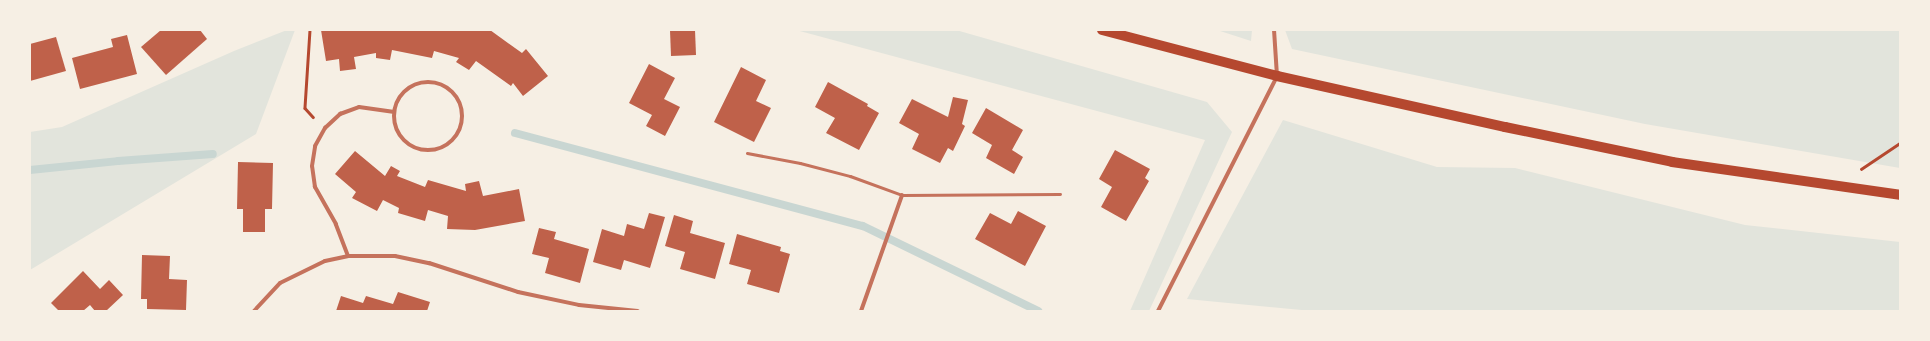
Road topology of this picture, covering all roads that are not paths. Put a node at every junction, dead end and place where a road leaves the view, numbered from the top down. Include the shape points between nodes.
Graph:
1 (1102, 30) edge
2 (1274, 30) edge
3 (1277, 76) junction
4 (393, 112) junction
5 (747, 153) dead end
6 (1060, 194) dead end
7 (902, 195) junction
8 (1900, 195) edge
9 (348, 256) junction
10 (254, 311) edge
11 (638, 311) edge
12 (861, 311) edge
13 (1158, 311) edge

1 - 3 main road
2 - 3 street
3 - 8 main road via 1672,162
3 - 13 street
4 - 4 street via 403,92 418,82 436,82 455,94 461,106 462,124 453,139 445,145 420,149 404,141 395,125
4 - 9 street via 359,107 340,114 325,128 315,146 312,166 316,186 336,224
5 - 7 lane via 850,176
6 - 7 lane
7 - 12 street
9 - 10 street via 325,261 280,283
9 - 11 street via 395,256 429,263 518,292 579,305

